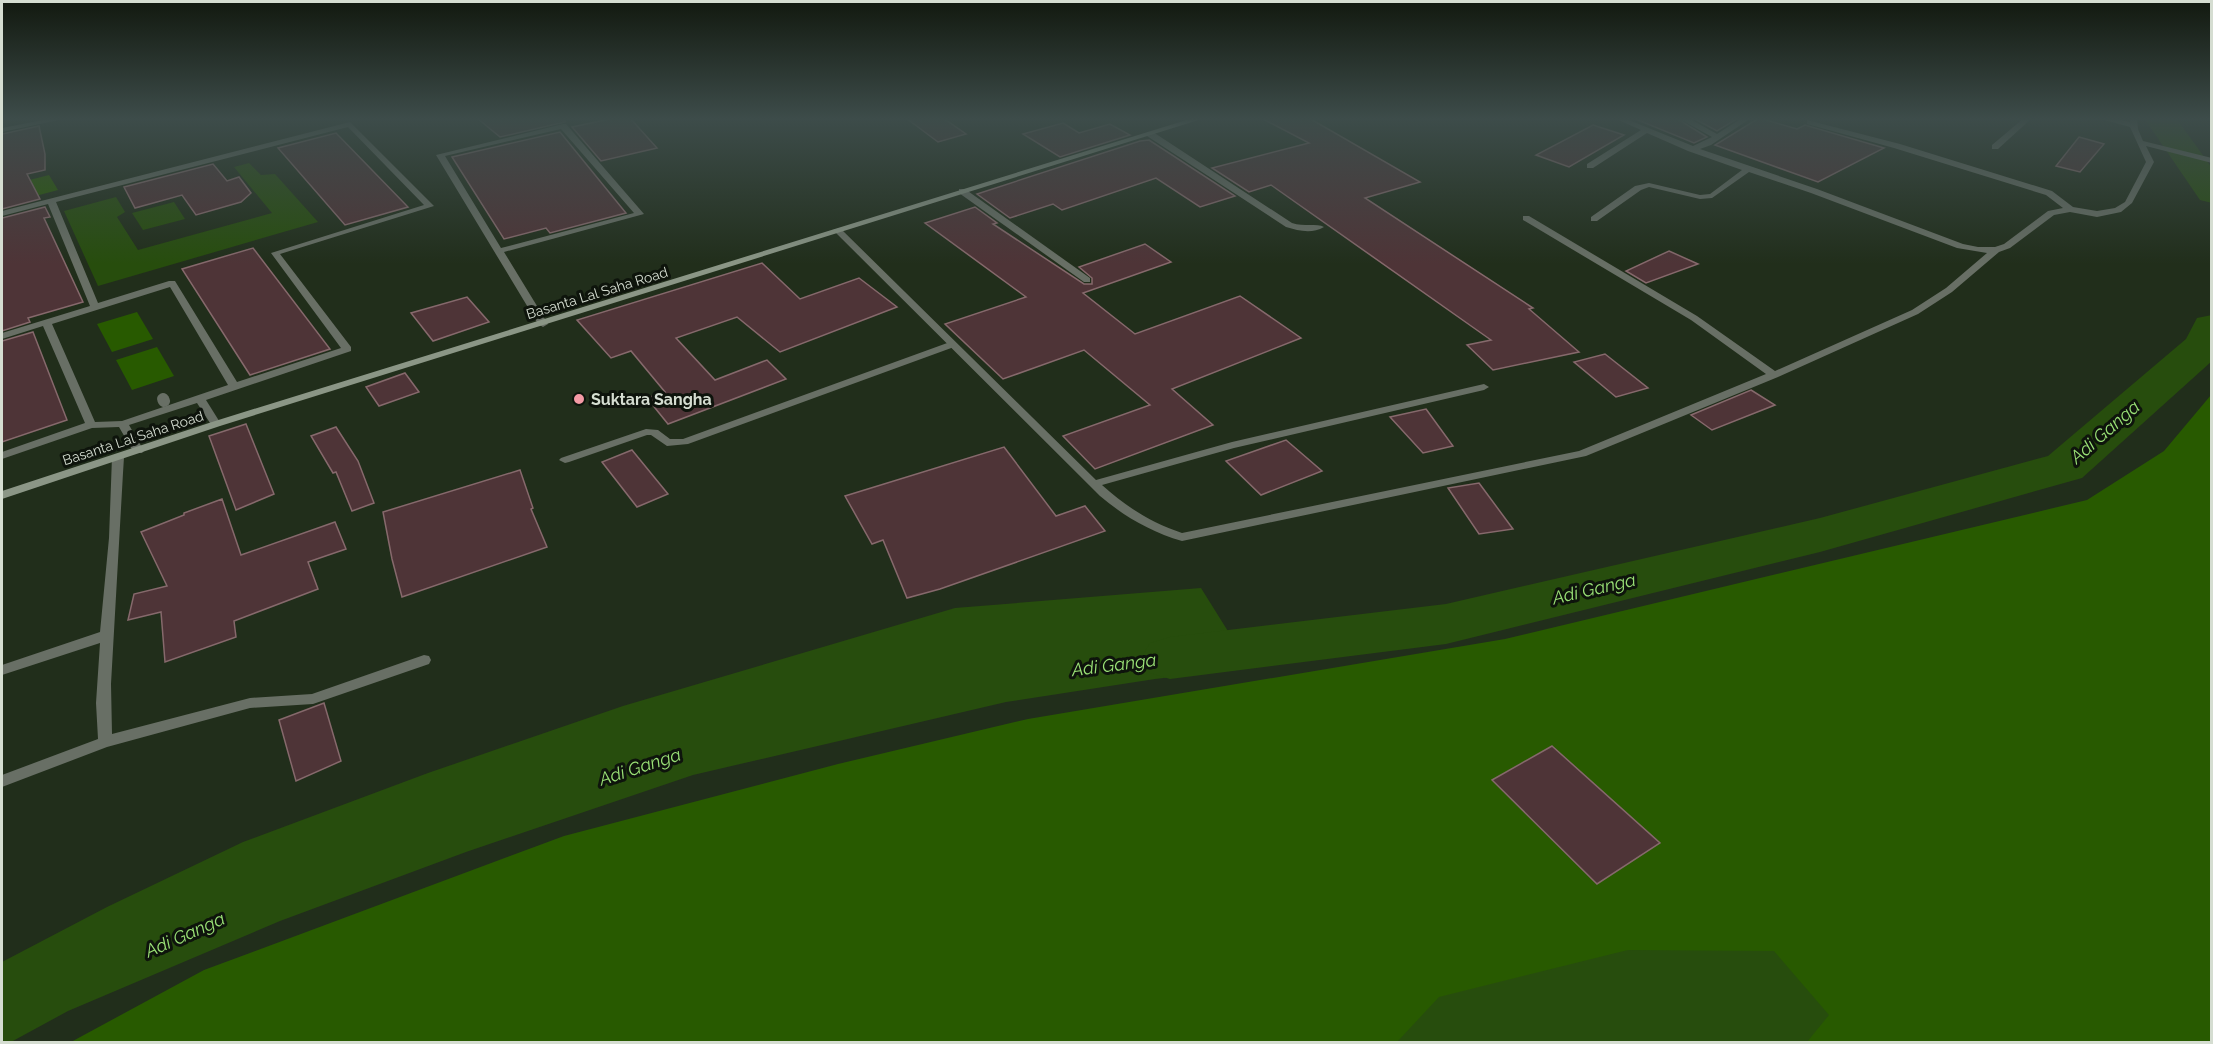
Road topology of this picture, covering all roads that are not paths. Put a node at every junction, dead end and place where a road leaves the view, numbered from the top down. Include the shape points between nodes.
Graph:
1 (184, 167) edge
2 (392, 167) edge
3 (447, 167) edge
4 (599, 167) edge
5 (1042, 167) edge
6 (1200, 167) edge
7 (1742, 167) edge
8 (1964, 167) edge
9 (2147, 167) edge
10 (1748, 169) junction
11 (962, 191) junction
12 (51, 201) junction
13 (2070, 209) junction
14 (2, 213) edge
15 (1526, 218) dead end
16 (1594, 219) dead end
17 (1320, 227) dead end
18 (837, 230) junction
19 (1996, 250) junction
20 (499, 251) junction
21 (1087, 280) dead end
22 (95, 307) junction
23 (46, 322) junction
24 (543, 324) junction
25 (2, 336) edge
26 (950, 345) junction
27 (1774, 375) junction
28 (234, 386) junction
29 (1484, 387) dead end
30 (199, 398) junction
31 (123, 424) junction
32 (216, 424) junction
33 (91, 425) junction
34 (138, 451) junction
35 (2, 456) edge
36 (118, 457) junction
37 (565, 460) dead end
38 (1094, 484) junction
39 (2, 495) edge
40 (107, 635) junction
41 (424, 660) dead end
42 (2, 670) edge
43 (105, 742) junction
44 (2, 781) edge

1 - 12 street
2 - 28 street via 430,206 275,253 347,349
3 - 20 street
4 - 20 street via 640,213
5 - 11 main road, Basanta Lal Saha Road
6 - 17 street via 1289,225 1301,229
7 - 10 street
8 - 13 street via 2042,191
9 - 13 street via 2128,203 2108,213
10 - 16 street via 1712,196 1700,197 1649,185 1638,188
10 - 19 street via 1960,246
11 - 18 main road, Basanta Lal Saha Road
11 - 21 street
12 - 14 street
12 - 22 street
13 - 19 street via 2051,213 2015,241
15 - 27 street via 1694,318
18 - 24 main road, Basanta Lal Saha Road
18 - 26 street
19 - 27 street via 1949,290 1915,312
20 - 24 street
22 - 23 street
22 - 28 street via 172,283
23 - 25 street
23 - 33 street
24 - 32 main road, Basanta Lal Saha Road
26 - 37 street via 684,442 667,443 654,432 646,432
26 - 38 street
27 - 38 street via 1582,454 1182,537 1125,512
28 - 30 street
29 - 38 street via 1232,445
30 - 31 street
30 - 32 street
31 - 33 street
31 - 34 street
32 - 34 main road, Basanta Lal Saha Road
33 - 35 street
34 - 36 main road, Basanta Lal Saha Road
36 - 39 main road, Basanta Lal Saha Road
36 - 40 street
40 - 42 street
40 - 43 street via 102,706
41 - 43 street via 313,699 250,703
43 - 44 street

